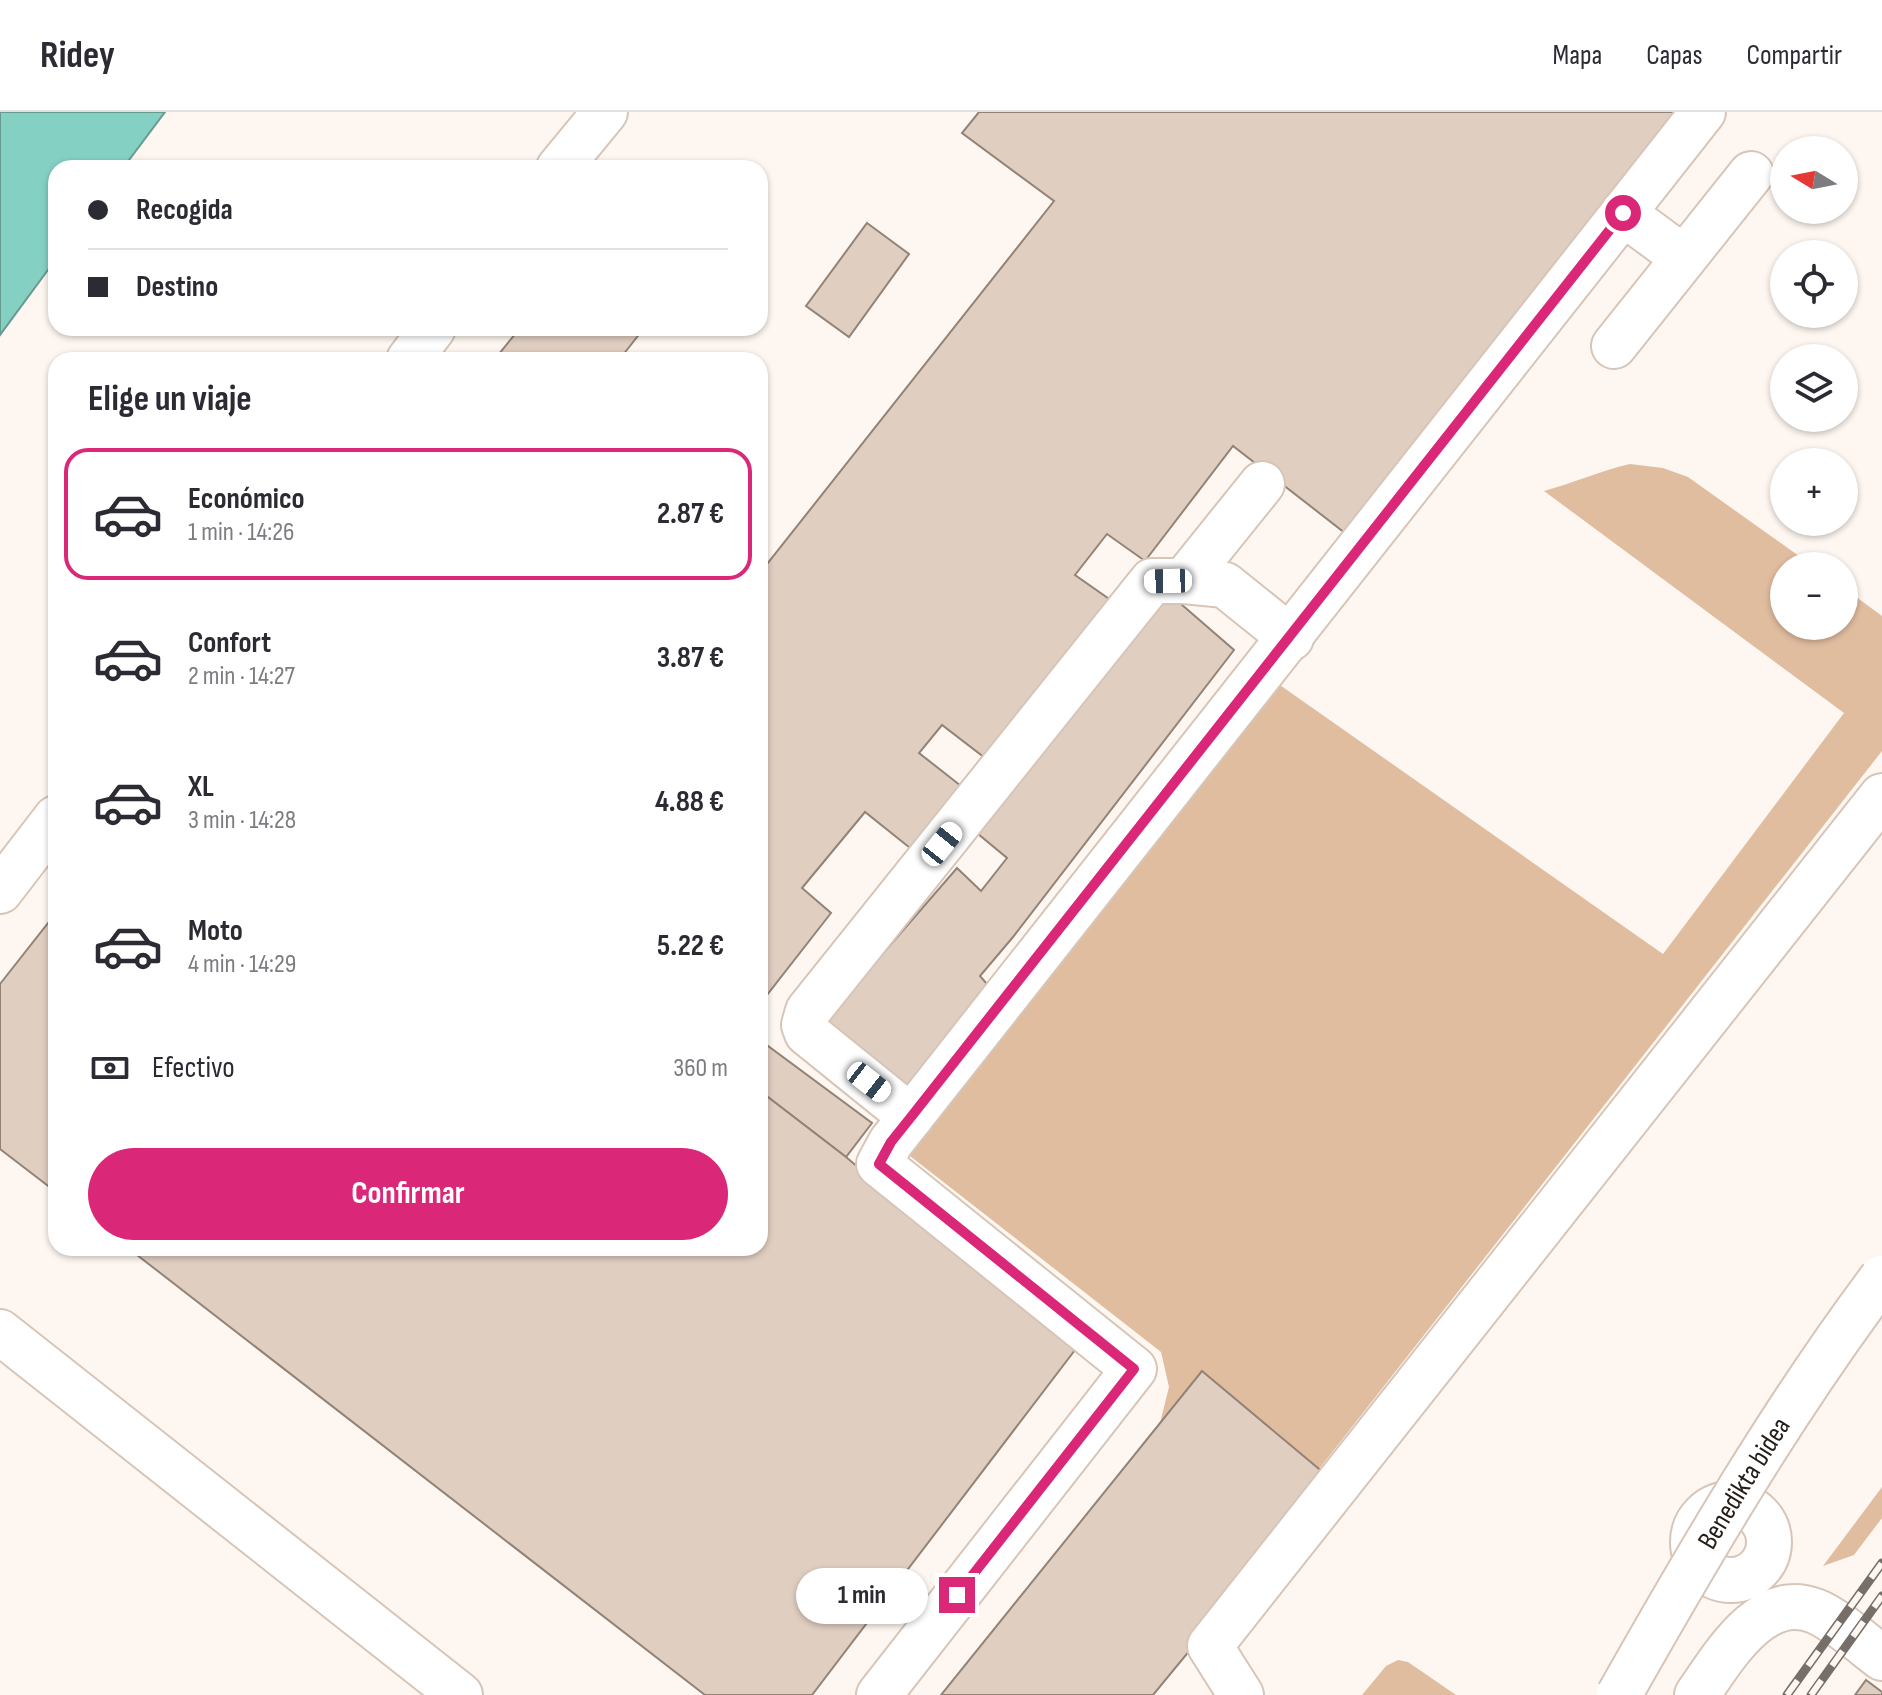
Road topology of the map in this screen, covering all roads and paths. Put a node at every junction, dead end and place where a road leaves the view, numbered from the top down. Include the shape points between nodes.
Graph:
1 (605, 112) edge
2 (1703, 112) edge
3 (566, 160) edge
4 (1751, 174) dead end
5 (1623, 213) junction
6 (1684, 258) junction
7 (1614, 346) dead end
8 (1262, 484) dead end
9 (1184, 581) junction
10 (1291, 638) junction
11 (1882, 796) edge
12 (48, 828) edge
13 (0, 891) edge
14 (911, 1117) junction
15 (1882, 1278) edge
16 (0, 1332) edge
17 (1882, 1658) edge
18 (460, 1695) edge
19 (879, 1695) edge
20 (1241, 1695) edge
21 (1619, 1695) edge
22 (1697, 1695) edge

1 - 3 street
2 - 5 street
4 - 6 street
5 - 6 street
5 - 10 street
6 - 7 street
8 - 9 street
9 - 10 street via 1225,585
9 - 14 street via 1152,581 808,1011 807,1033
10 - 14 street
11 - 20 street via 1210,1646
12 - 13 street
14 - 19 street via 879,1164 1134,1369
15 - 21 street, Benedikta bidea, bridge via 1721,1516
16 - 18 street
17 - 22 street via 1817,1611 1757,1595 1749,1628

